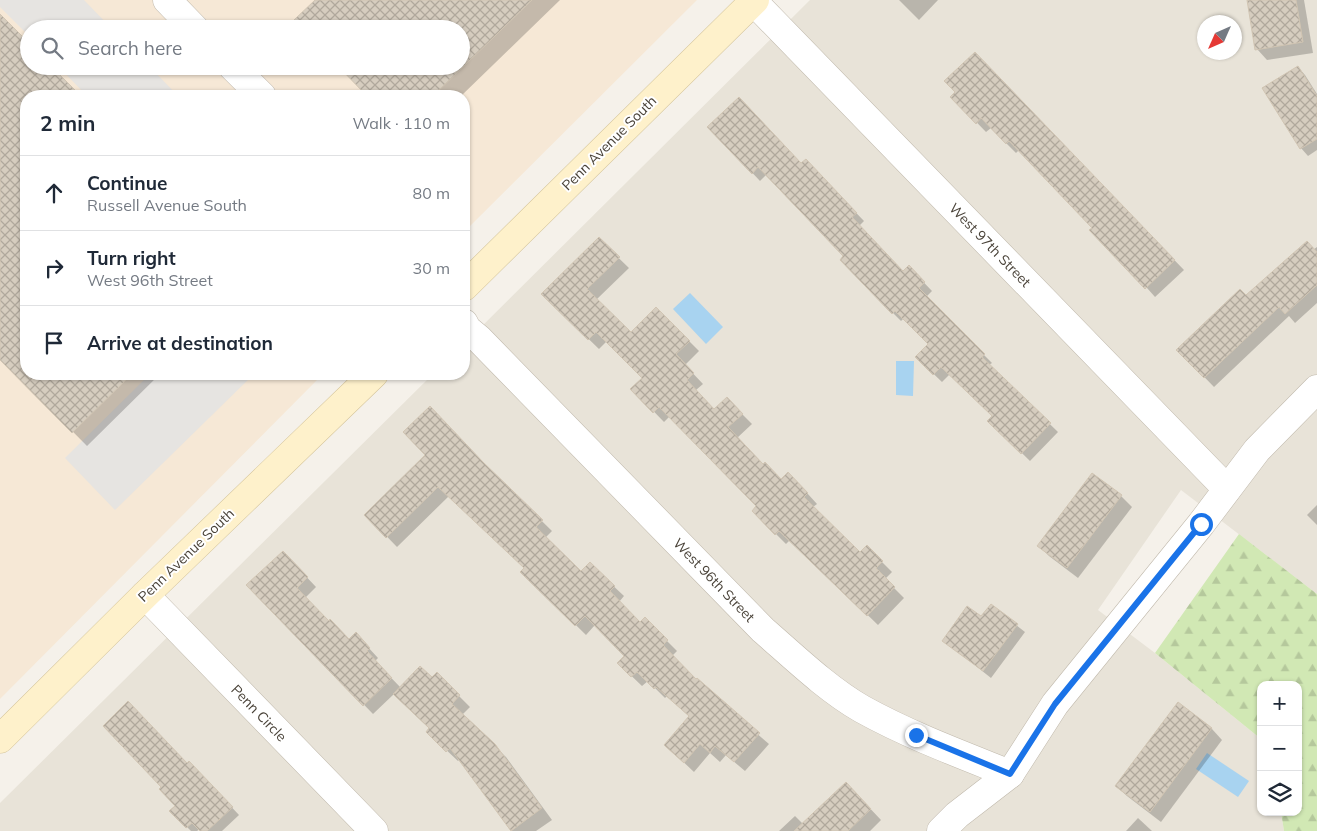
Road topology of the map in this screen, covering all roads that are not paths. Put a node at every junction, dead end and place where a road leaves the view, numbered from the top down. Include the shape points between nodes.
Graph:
1 (166, 0) edge
2 (754, 1) edge
3 (186, 20) edge
4 (241, 75) edge
5 (256, 90) edge
6 (470, 281) edge
7 (470, 331) edge
8 (368, 380) edge
9 (1317, 389) edge
10 (1227, 489) junction
11 (145, 595) junction
12 (0, 740) edge
13 (1010, 774) junction
14 (374, 831) edge
15 (941, 831) edge

1 - 3 street
2 - 6 main road, Penn Avenue South
2 - 10 street, West 97th Street
4 - 5 street
7 - 13 street, West 96th Street via 763,630 810,672 861,708
8 - 11 main road, Penn Avenue South
9 - 10 street via 1258,450
10 - 13 street via 1055,704
11 - 12 main road, Penn Avenue South
11 - 14 street, Penn Circle
13 - 15 street

